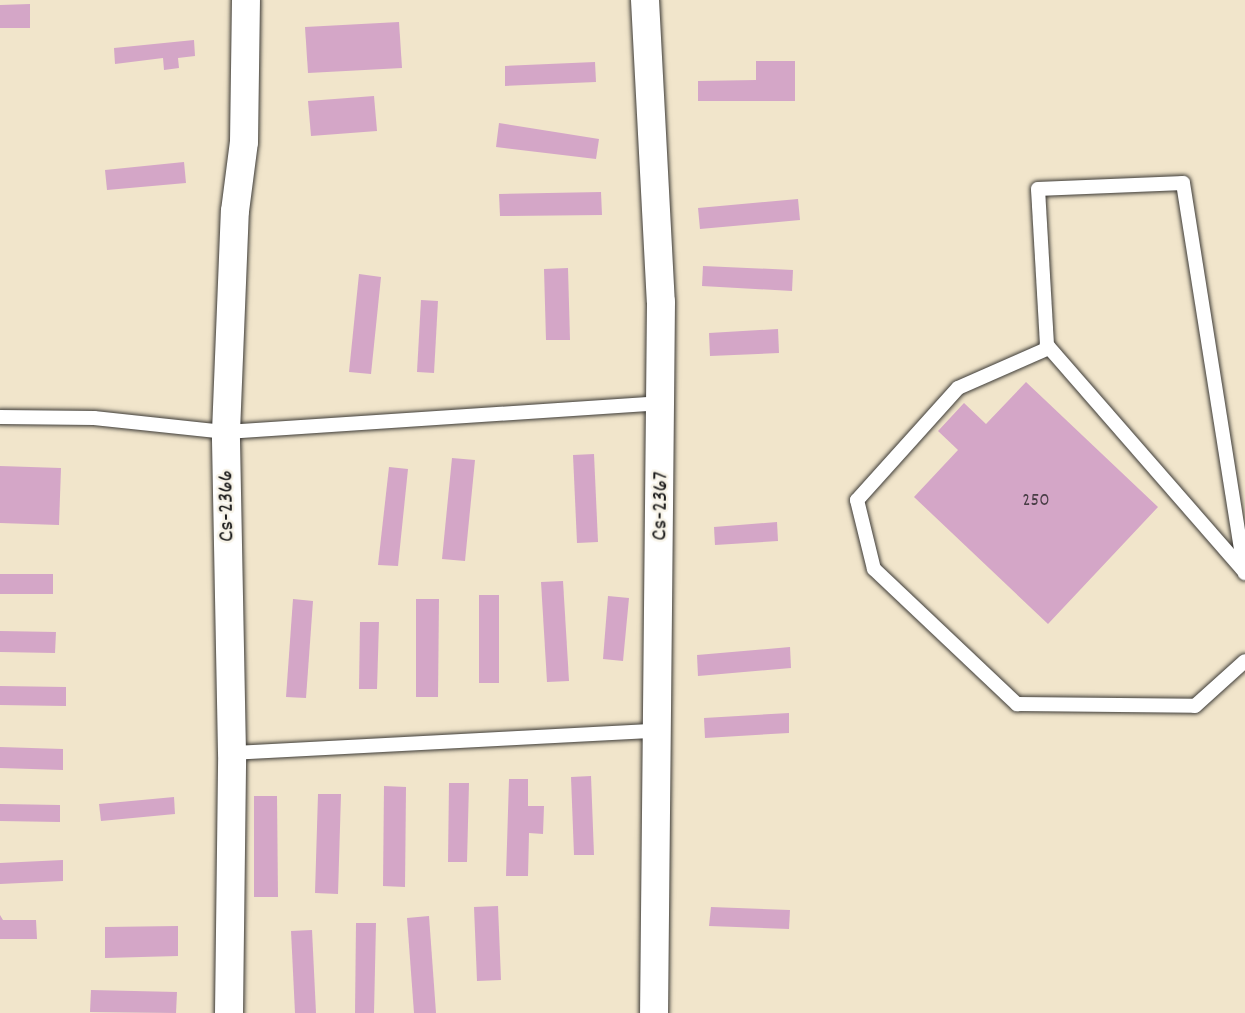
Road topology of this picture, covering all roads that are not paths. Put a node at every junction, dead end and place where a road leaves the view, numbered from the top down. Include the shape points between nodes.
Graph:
1 (246, 0) edge
2 (645, 0) edge
3 (1049, 348) junction
4 (659, 403) junction
5 (0, 417) edge
6 (226, 432) junction
7 (1245, 572) edge
8 (1245, 662) edge
9 (657, 731) junction
10 (232, 753) junction
11 (229, 1013) edge
12 (654, 1013) edge

1 - 6 street, Cs-2366 via 244,142 235,211
2 - 4 street, Cs-2367 via 661,302
3 - 7 lane
3 - 7 lane via 1038,189 1183,183
3 - 8 lane via 958,388 857,500 874,569 1017,704 1195,706
4 - 6 lane
4 - 9 street, Cs-2367
5 - 6 lane via 94,418
6 - 10 street, Cs-2366
9 - 10 lane
9 - 12 street, Cs-2367
10 - 11 street, Cs-2366

